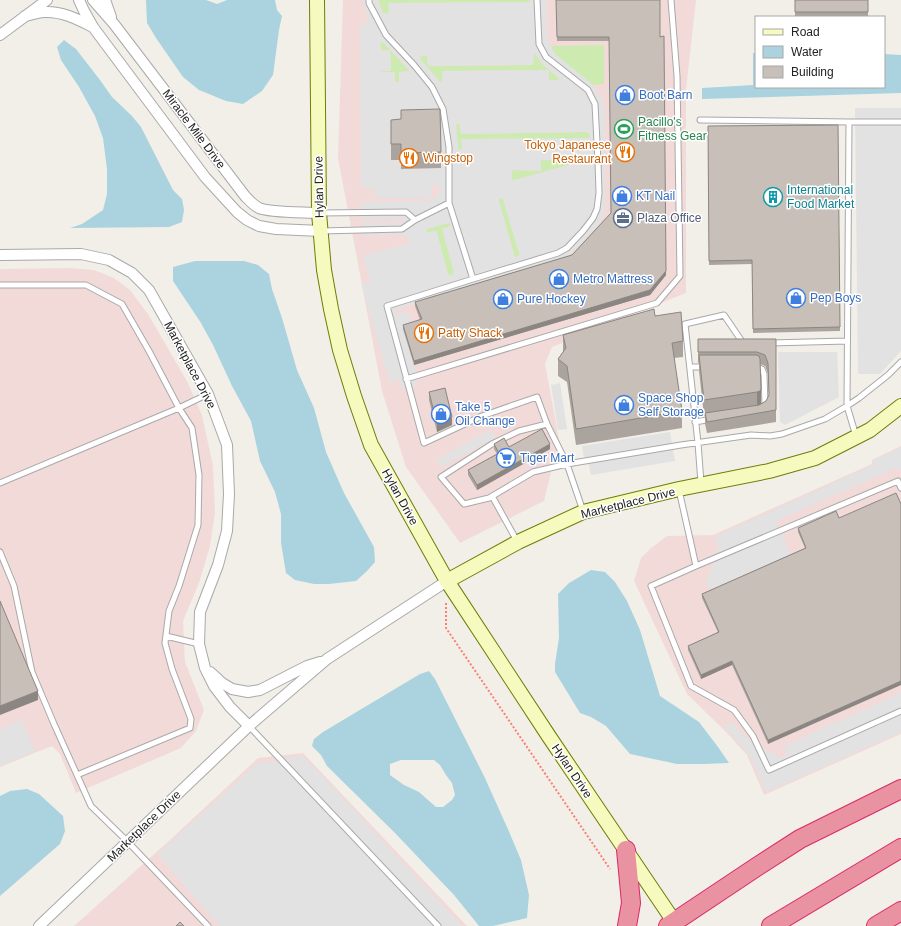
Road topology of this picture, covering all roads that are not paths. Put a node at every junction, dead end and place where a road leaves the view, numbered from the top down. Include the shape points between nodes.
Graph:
1 (47, 0) edge
2 (79, 0) edge
3 (93, 0) edge
4 (105, 0) edge
5 (317, 0) edge
6 (369, 0) edge
7 (537, 0) edge
8 (671, 0) edge
9 (25, 16) junction
10 (114, 24) junction
11 (93, 27) junction
12 (0, 34) edge
13 (700, 120) dead end
14 (849, 122) junction
15 (901, 122) edge
16 (449, 203) junction
17 (319, 213) junction
18 (415, 220) junction
19 (321, 231) junction
20 (0, 255) edge
21 (473, 279) junction
22 (0, 285) edge
23 (848, 341) junction
24 (750, 343) edge
25 (765, 343) edge
26 (901, 362) edge
27 (712, 367) edge
28 (750, 367) edge
29 (690, 368) junction
30 (406, 378) junction
31 (208, 394) junction
32 (847, 406) junction
33 (901, 406) edge
34 (179, 408) junction
35 (758, 412) edge
36 (719, 418) edge
37 (696, 422) junction
38 (547, 424) junction
39 (856, 437) junction
40 (698, 443) junction
41 (567, 464) junction
42 (0, 483) edge
43 (701, 485) junction
44 (901, 488) edge
45 (679, 490) junction
46 (492, 496) junction
47 (583, 512) junction
48 (518, 542) junction
49 (0, 552) edge
50 (696, 566) junction
51 (447, 581) junction
52 (166, 636) junction
53 (199, 644) junction
54 (327, 659) junction
55 (205, 668) junction
56 (901, 711) edge
57 (249, 726) junction
58 (77, 774) junction
59 (901, 789) edge
60 (128, 842) junction
61 (901, 848) edge
62 (626, 850) junction
63 (901, 911) edge
64 (673, 924) edge
65 (39, 926) edge
66 (208, 926) edge
67 (438, 926) edge
68 (627, 926) edge
69 (771, 926) edge
70 (876, 926) edge

1 - 9 street
2 - 11 street
3 - 10 street, Miracle Mile Drive
4 - 10 street
5 - 17 main road, Hylan Drive
6 - 16 lane via 386,35 432,87 443,109 449,147
7 - 21 lane via 539,44 546,57 588,90 595,104 598,204 589,224 573,243 558,253
8 - 30 lane via 677,76 680,276 657,302
9 - 11 street via 55,12
9 - 12 street
10 - 17 street, Miracle Mile Drive via 252,203 274,211
11 - 19 street via 205,177 236,212 259,226
13 - 14 lane
14 - 15 lane
14 - 23 lane
16 - 18 lane
16 - 21 lane
17 - 18 lane via 406,212
17 - 19 main road, Hylan Drive
18 - 19 lane via 402,229
19 - 51 main road, Hylan Drive via 324,270 340,350 371,445
20 - 31 street, Marketplace Drive via 82,254 109,260 132,273 149,290
21 - 30 lane via 387,306
22 - 34 lane via 86,284 122,304
23 - 25 lane
23 - 32 lane
24 - 29 lane via 743,343 724,314 685,324
26 - 32 lane
27 - 29 lane
28 - 35 lane via 762,369 764,374 765,406
29 - 37 lane
30 - 38 lane via 424,443 482,416 537,397
31 - 34 lane
31 - 53 street, Marketplace Drive via 227,445 229,494 227,531 218,565 200,612
32 - 39 lane
32 - 40 lane via 824,419 782,434 751,435
33 - 39 main road, Marketplace Drive via 870,430
34 - 42 lane
34 - 52 lane via 192,428 199,475 198,525 169,611
36 - 37 lane
37 - 40 lane
38 - 41 lane
38 - 46 lane via 519,431 492,444 441,477 464,504
39 - 43 main road, Marketplace Drive via 815,458 770,471
40 - 41 lane
40 - 43 lane
41 - 46 lane via 533,472
41 - 47 lane
43 - 45 main road, Marketplace Drive
44 - 50 lane via 898,481
45 - 47 main road, Marketplace Drive
45 - 50 lane
46 - 48 lane
47 - 48 main road, Marketplace Drive
48 - 51 main road, Marketplace Drive
49 - 58 lane via 14,586 32,672
50 - 56 lane via 651,586 691,686 734,710 753,736 769,770
51 - 54 street, Marketplace Drive
51 - 62 main road, Hylan Drive
52 - 53 lane
52 - 58 lane via 165,643 172,669 191,719 190,728
53 - 55 street, Marketplace Drive
54 - 55 street, Marketplace Drive via 260,690 248,692 232,689
54 - 57 street, Marketplace Drive
55 - 57 street, Marketplace Drive via 214,686
57 - 60 street, Marketplace Drive
57 - 67 lane
58 - 60 lane via 91,806
59 - 64 highway via 800,838
60 - 65 street, Marketplace Drive
60 - 66 lane
61 - 69 highway
62 - 64 main road, Hylan Drive
62 - 68 highway via 631,904
63 - 70 highway

